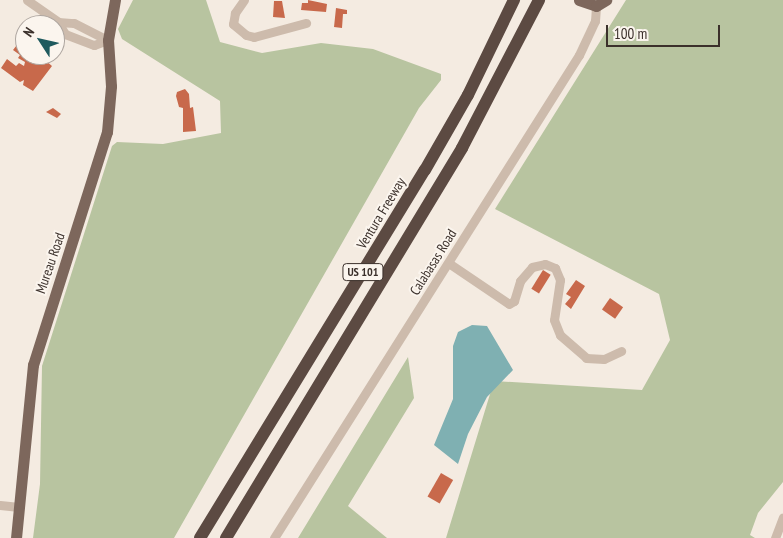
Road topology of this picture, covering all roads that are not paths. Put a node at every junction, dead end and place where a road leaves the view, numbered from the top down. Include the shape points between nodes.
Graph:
1 (28, 0) edge
2 (115, 0) edge
3 (244, 0) edge
4 (514, 0) edge
5 (538, 0) edge
6 (579, 0) edge
7 (601, 3) edge
8 (48, 15) edge
9 (65, 22) edge
10 (306, 23) dead end
11 (65, 34) edge
12 (108, 40) junction
13 (450, 264) junction
14 (621, 351) dead end
15 (0, 505) edge
16 (19, 507) junction
17 (783, 517) edge
18 (16, 538) edge
19 (200, 538) edge
20 (226, 538) edge
21 (274, 538) edge
22 (775, 538) edge

1 - 8 street
2 - 12 main road, Mureau Road
3 - 10 street via 235,13 233,24 246,35 254,37
4 - 19 highway, Ventura Freeway / US 101 via 468,95 430,162
5 - 20 highway, US 101 via 462,148
6 - 7 main road
7 - 13 street, Calabasas Road via 579,55
9 - 12 street via 74,23
11 - 12 street via 94,45
12 - 16 main road, Mureau Road via 111,86 107,132 33,366
13 - 14 street via 509,304 514,301 520,281 532,266 545,264 555,268 560,280 554,320 560,335 586,358 604,360
13 - 21 street, Calabasas Road
15 - 16 street
16 - 18 main road, Mureau Road
17 - 22 street

